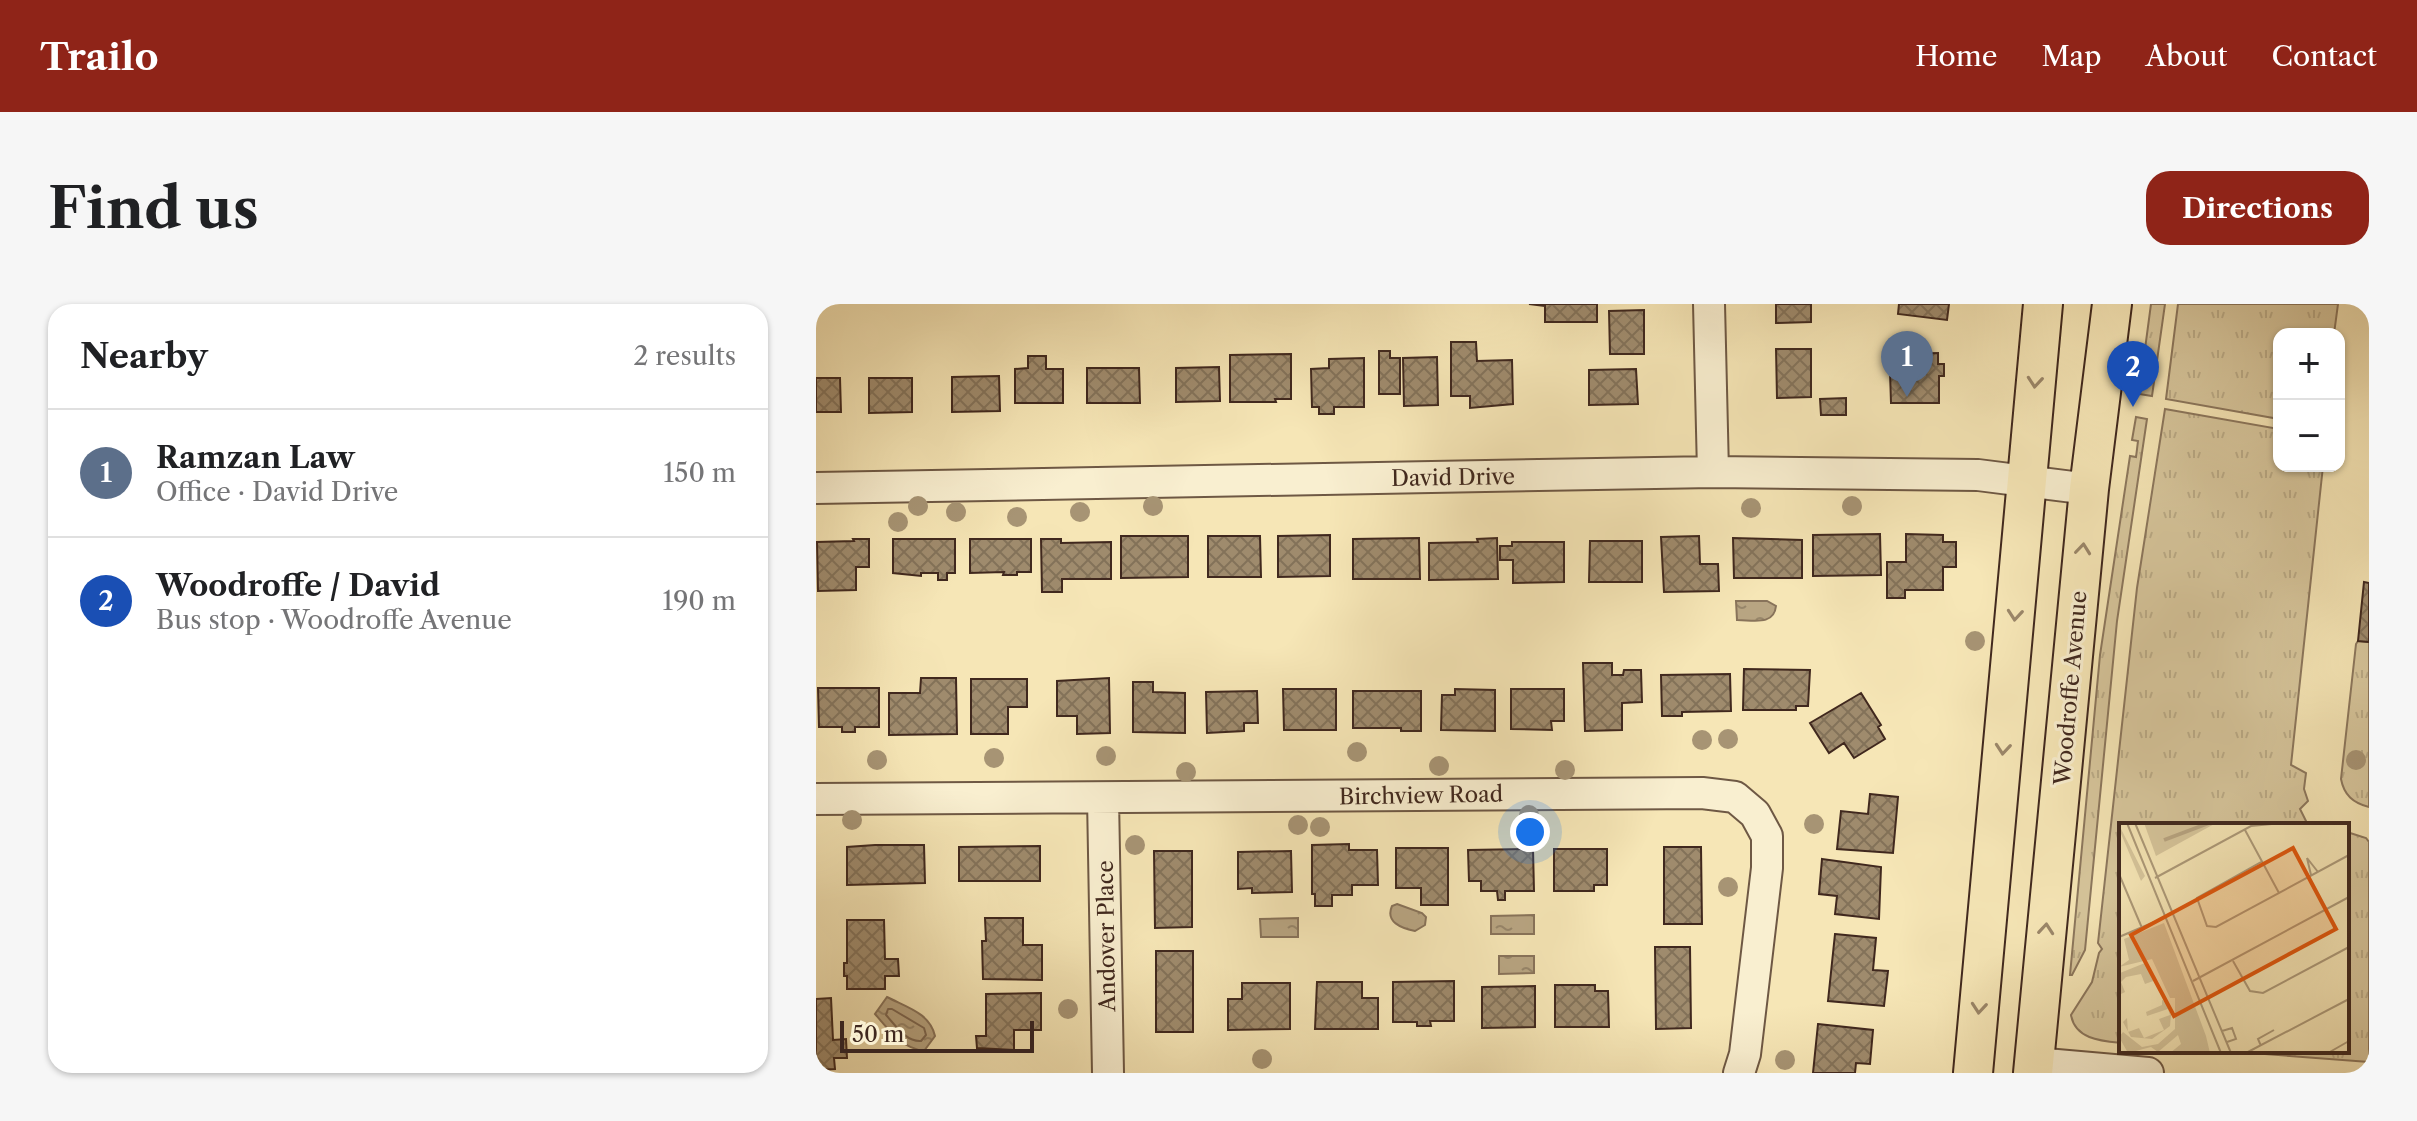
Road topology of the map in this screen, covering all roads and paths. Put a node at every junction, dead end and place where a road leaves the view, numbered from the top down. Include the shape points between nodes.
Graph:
1 (1709, 304) edge
2 (2043, 304) edge
3 (2112, 304) edge
4 (1713, 472) junction
5 (2026, 481) junction
6 (816, 488) edge
7 (2089, 489) junction
8 (1103, 798) junction
9 (816, 799) edge
10 (2033, 1068) edge
11 (1108, 1073) edge
12 (1739, 1073) edge
13 (1973, 1073) edge
14 (2148, 1073) edge

1 - 4 street
2 -> 5 main road
3 - 7 main road, Woodroffe Avenue
4 - 5 street, David Drive via 1978,475
4 - 6 street, David Drive
5 - 7 street, David Drive
5 -> 13 main road
10 -> 7 main road, Woodroffe Avenue
8 - 9 street, Birchview Road
8 - 11 street, Andover Place
8 - 12 street, Birchview Road via 1686,793 1735,797 1755,814 1767,836
10 - 14 street

